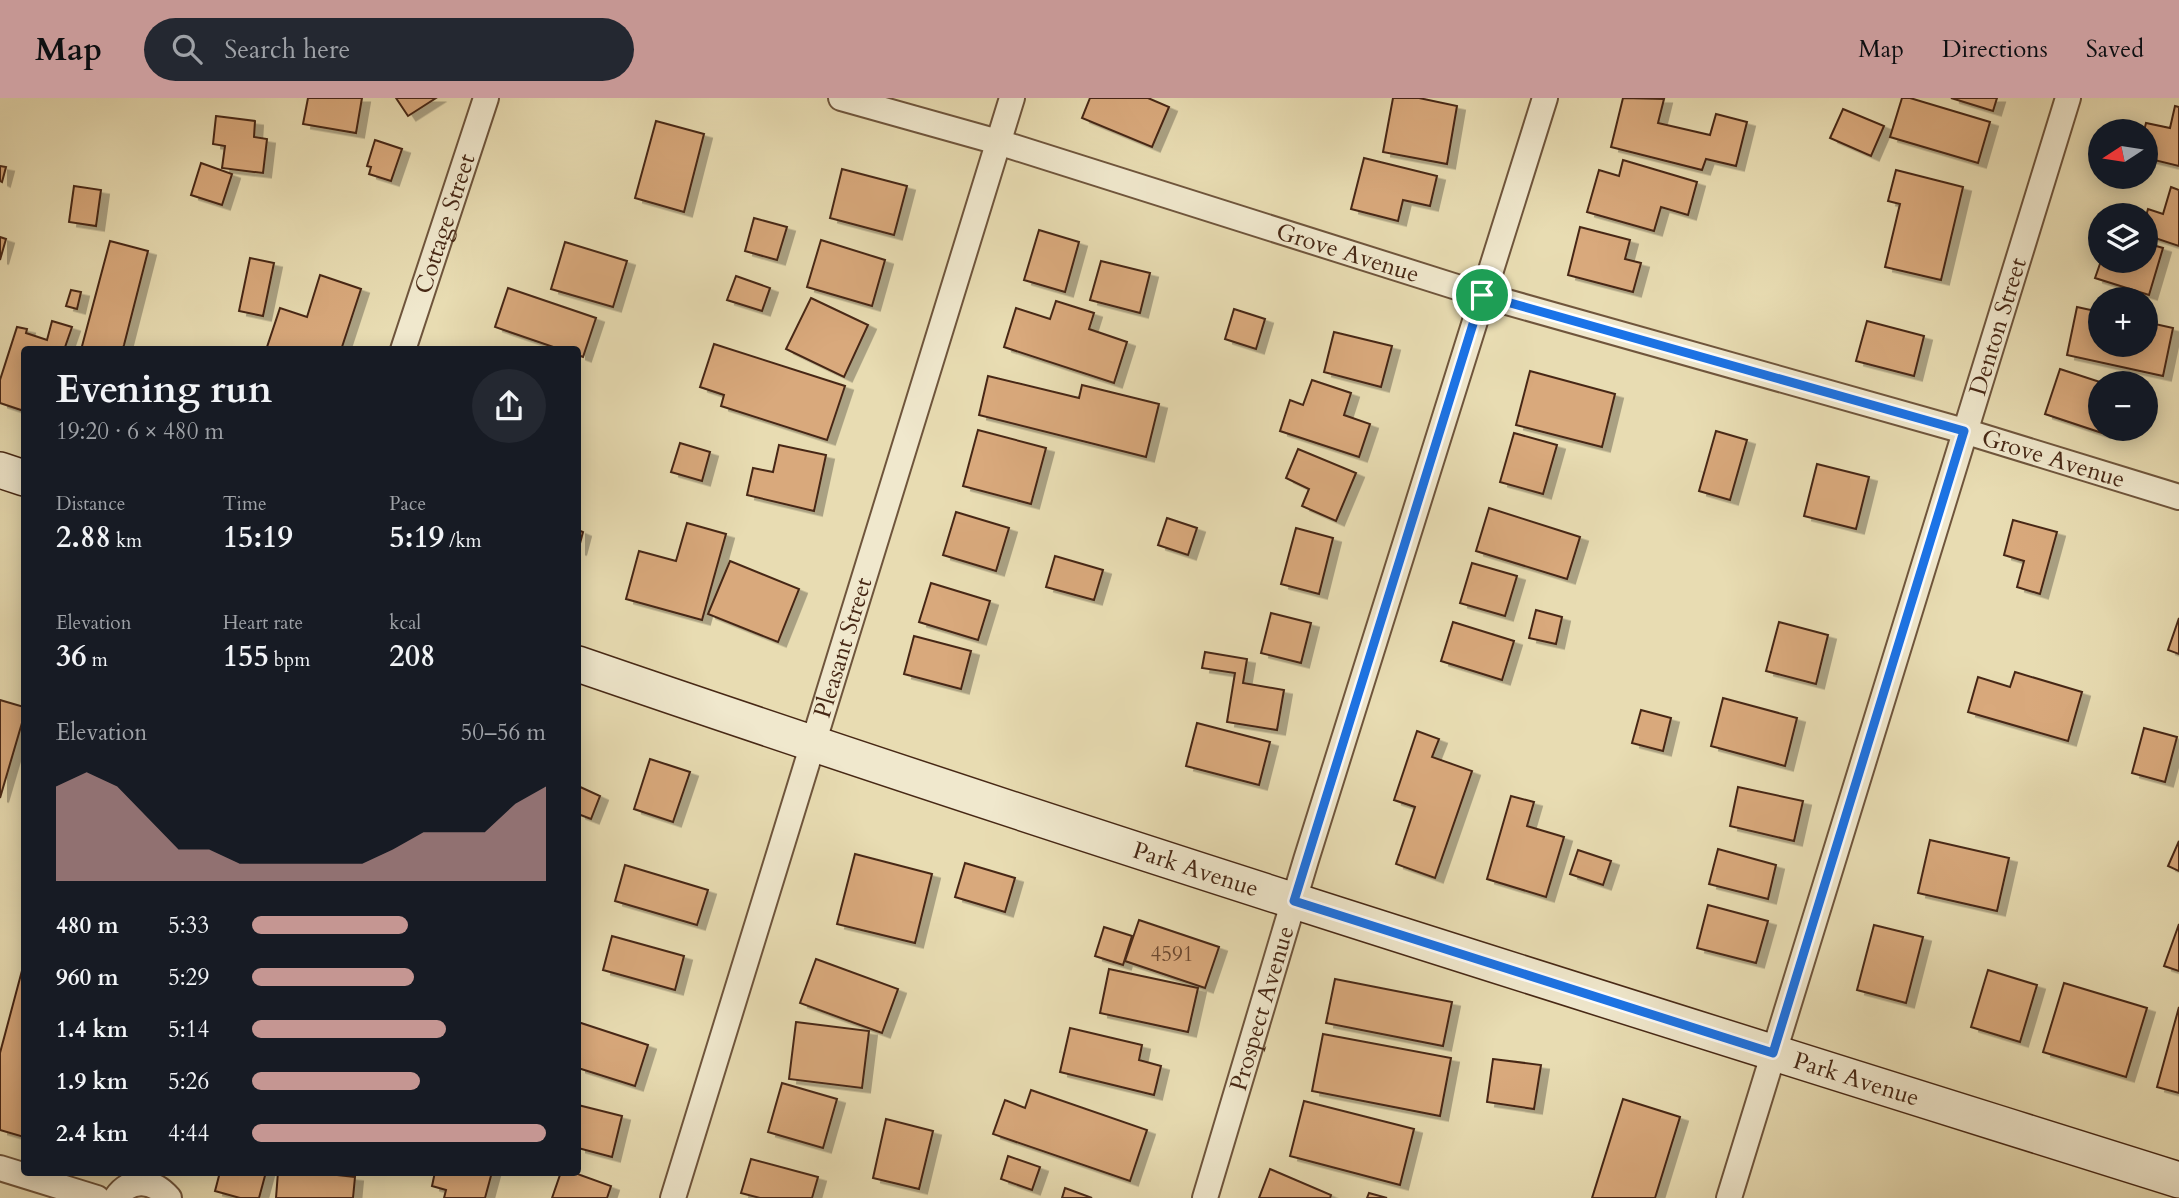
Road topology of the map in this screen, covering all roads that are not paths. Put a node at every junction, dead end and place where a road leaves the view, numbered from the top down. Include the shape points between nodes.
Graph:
1 (486, 98) edge
2 (841, 98) edge
3 (1012, 98) edge
4 (1545, 98) edge
5 (2068, 98) edge
6 (998, 142) junction
7 (1482, 295) junction
8 (404, 346) edge
9 (1964, 431) junction
10 (0, 470) edge
11 (21, 477) edge
12 (2179, 497) edge
13 (581, 665) edge
14 (813, 745) junction
15 (1294, 901) junction
16 (1773, 1053) junction
17 (0, 1168) edge
18 (21, 1174) edge
19 (26, 1176) edge
20 (2179, 1180) edge
21 (161, 1185) edge
22 (97, 1198) edge
23 (116, 1198) edge
24 (673, 1198) edge
25 (1205, 1198) edge
26 (1729, 1198) edge

1 - 8 street, Cottage Street
2 - 6 street, Grove Avenue
3 - 6 street, Pleasant Street
4 - 7 street, Prospect Avenue
5 - 9 street, Denton Street
6 - 7 street, Grove Avenue
6 - 14 street, Pleasant Street
7 - 9 street, Grove Avenue
7 - 15 street, Prospect Avenue
9 - 12 street, Grove Avenue
9 - 16 street, Denton Street
10 - 11 street
13 - 14 street, Park Avenue
14 - 15 street, Park Avenue
14 - 24 street, Pleasant Street
15 - 16 street, Park Avenue
15 - 25 street, Prospect Avenue
16 - 20 street, Park Avenue
16 - 26 street, Denton Street
17 - 18 street
19 - 22 street
21 - 23 street via 135,1184

